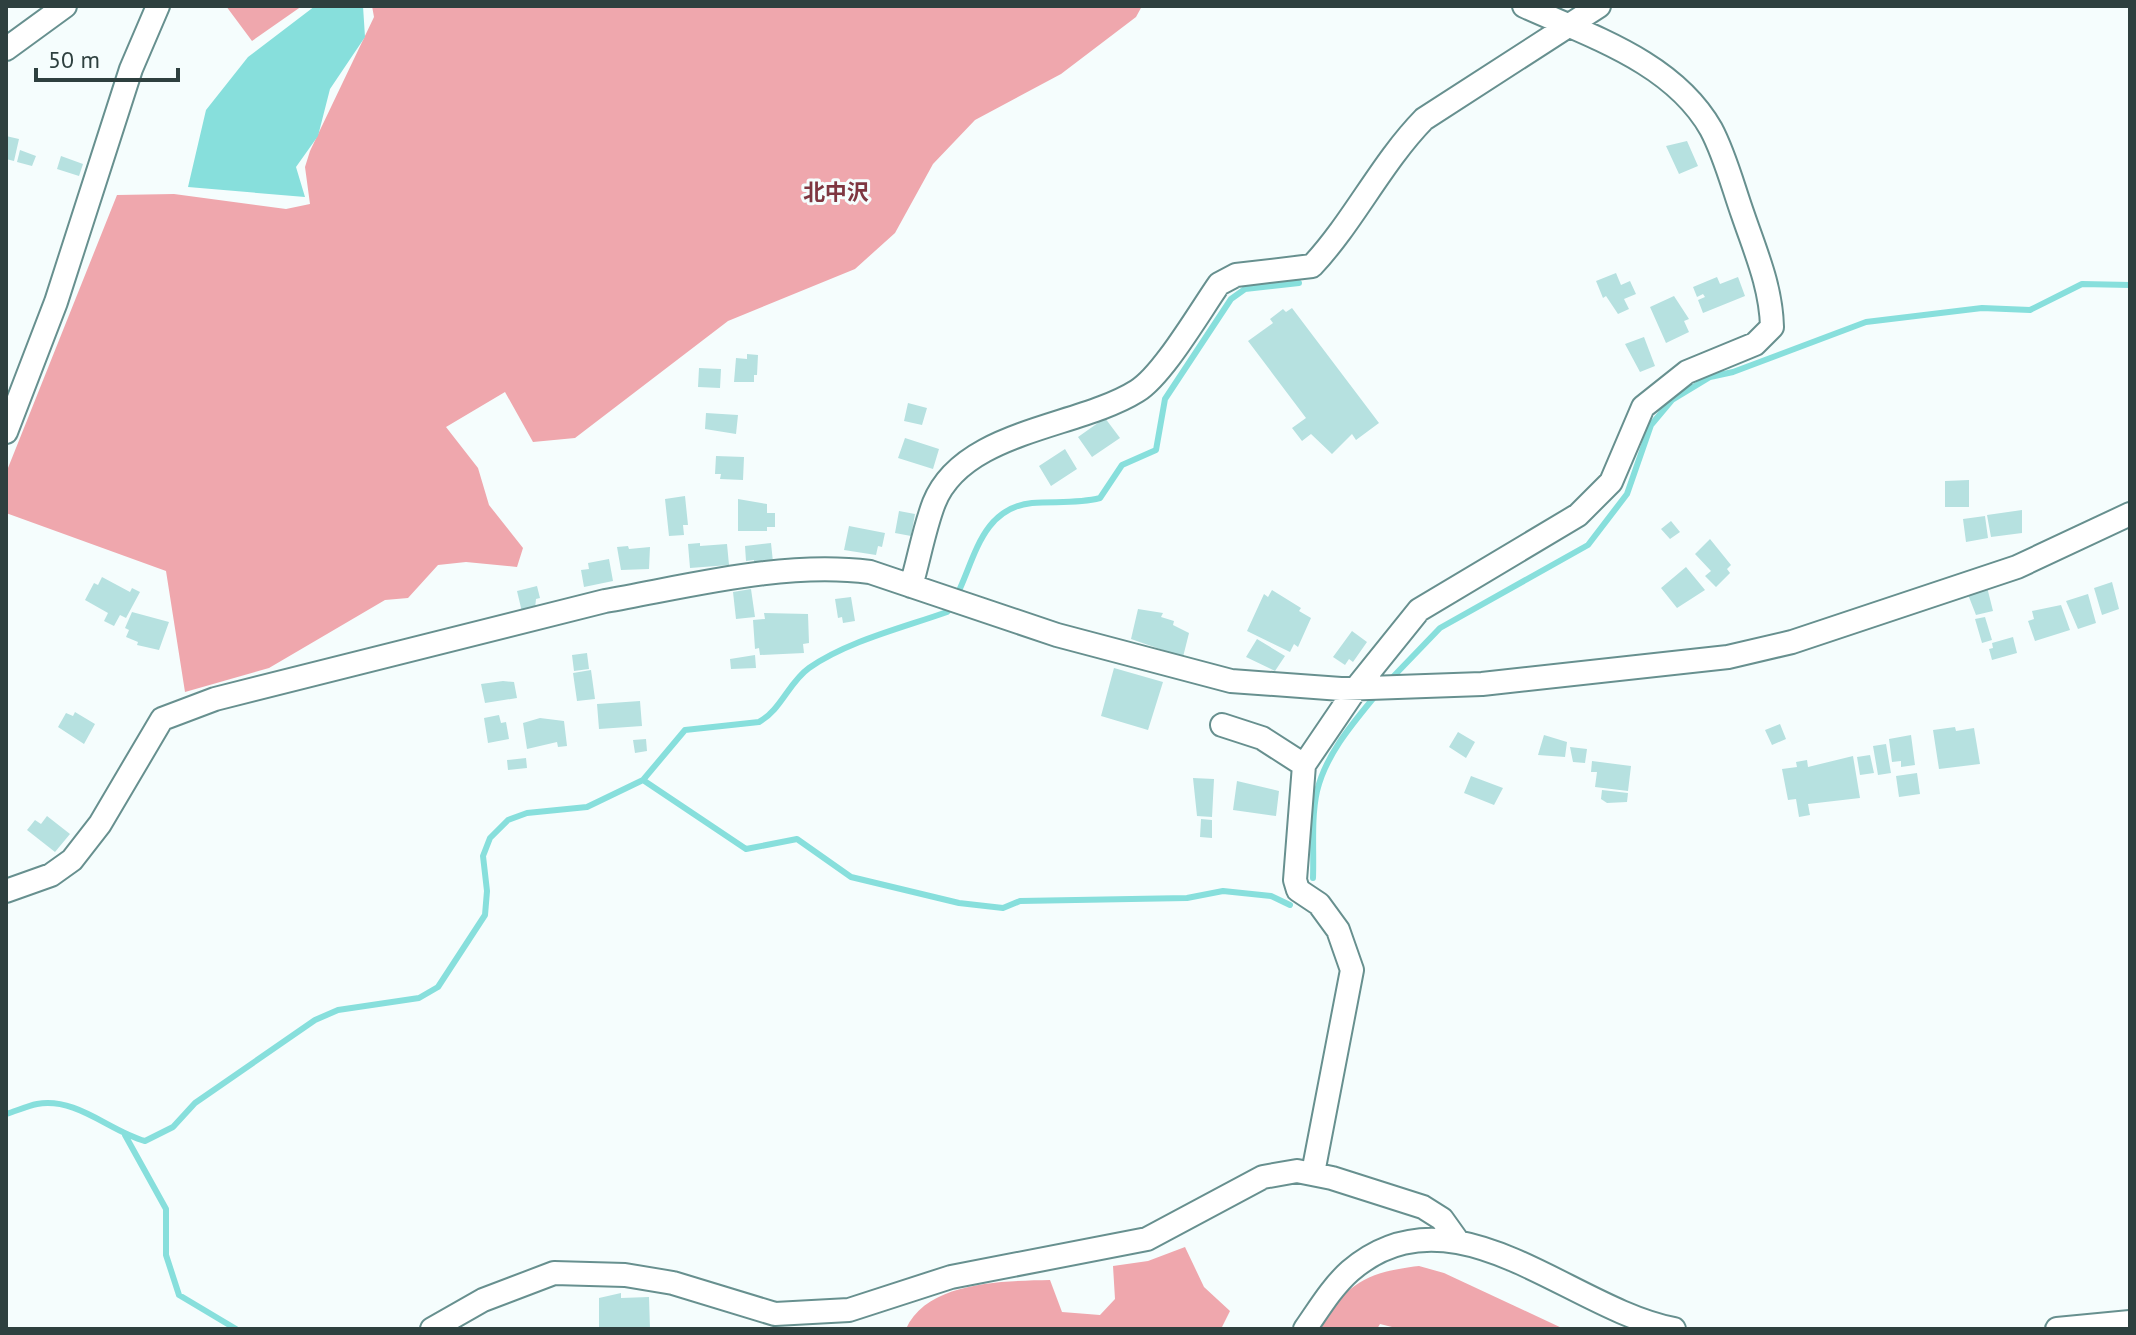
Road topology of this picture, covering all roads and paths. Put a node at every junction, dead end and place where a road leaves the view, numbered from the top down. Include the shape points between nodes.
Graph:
1 (65, 6) edge
2 (158, 6) edge
3 (1524, 6) edge
4 (1599, 6) edge
5 (1567, 25) junction
6 (6, 49) edge
7 (6, 432) edge
8 (2128, 518) edge
9 (911, 586) junction
10 (1357, 687) junction
11 (1222, 725) dead end
12 (1304, 765) junction
13 (6, 891) edge
14 (1313, 1173) junction
15 (1457, 1240) junction
16 (2130, 1322) edge
17 (432, 1329) edge
18 (1305, 1329) edge
19 (1674, 1329) edge
20 (2057, 1329) edge

1 - 6 street
2 - 7 street via 131,69 56,302
3 - 5 street
4 - 5 street
5 - 9 street via 1424,119 1312,266 1236,275 1219,284 1140,390 997,444 951,476 934,501
5 - 10 street via 1646,64 1686,94 1711,129 1771,296 1772,327 1755,344 1687,372 1665,387 1643,407 1619,468 1597,499 1419,610
8 - 10 street via 2017,567 1792,642 1728,657 1482,684
9 - 10 street via 1057,635 1201,675
9 - 13 street via 870,572 820,569 660,591 215,699 162,719 100,824 72,860 51,875
10 - 12 street
11 - 12 street via 1245,729
12 - 14 street via 1295,880 1298,890 1319,904 1338,930 1352,970
14 - 15 street via 1423,1207 1442,1219
14 - 17 street via 1263,1177 1147,1239 951,1277 849,1310 775,1314 673,1283 554,1273 483,1300
15 - 18 street via 1419,1241 1373,1257 1338,1283
15 - 19 street via 1490,1250 1606,1306
16 - 20 street

